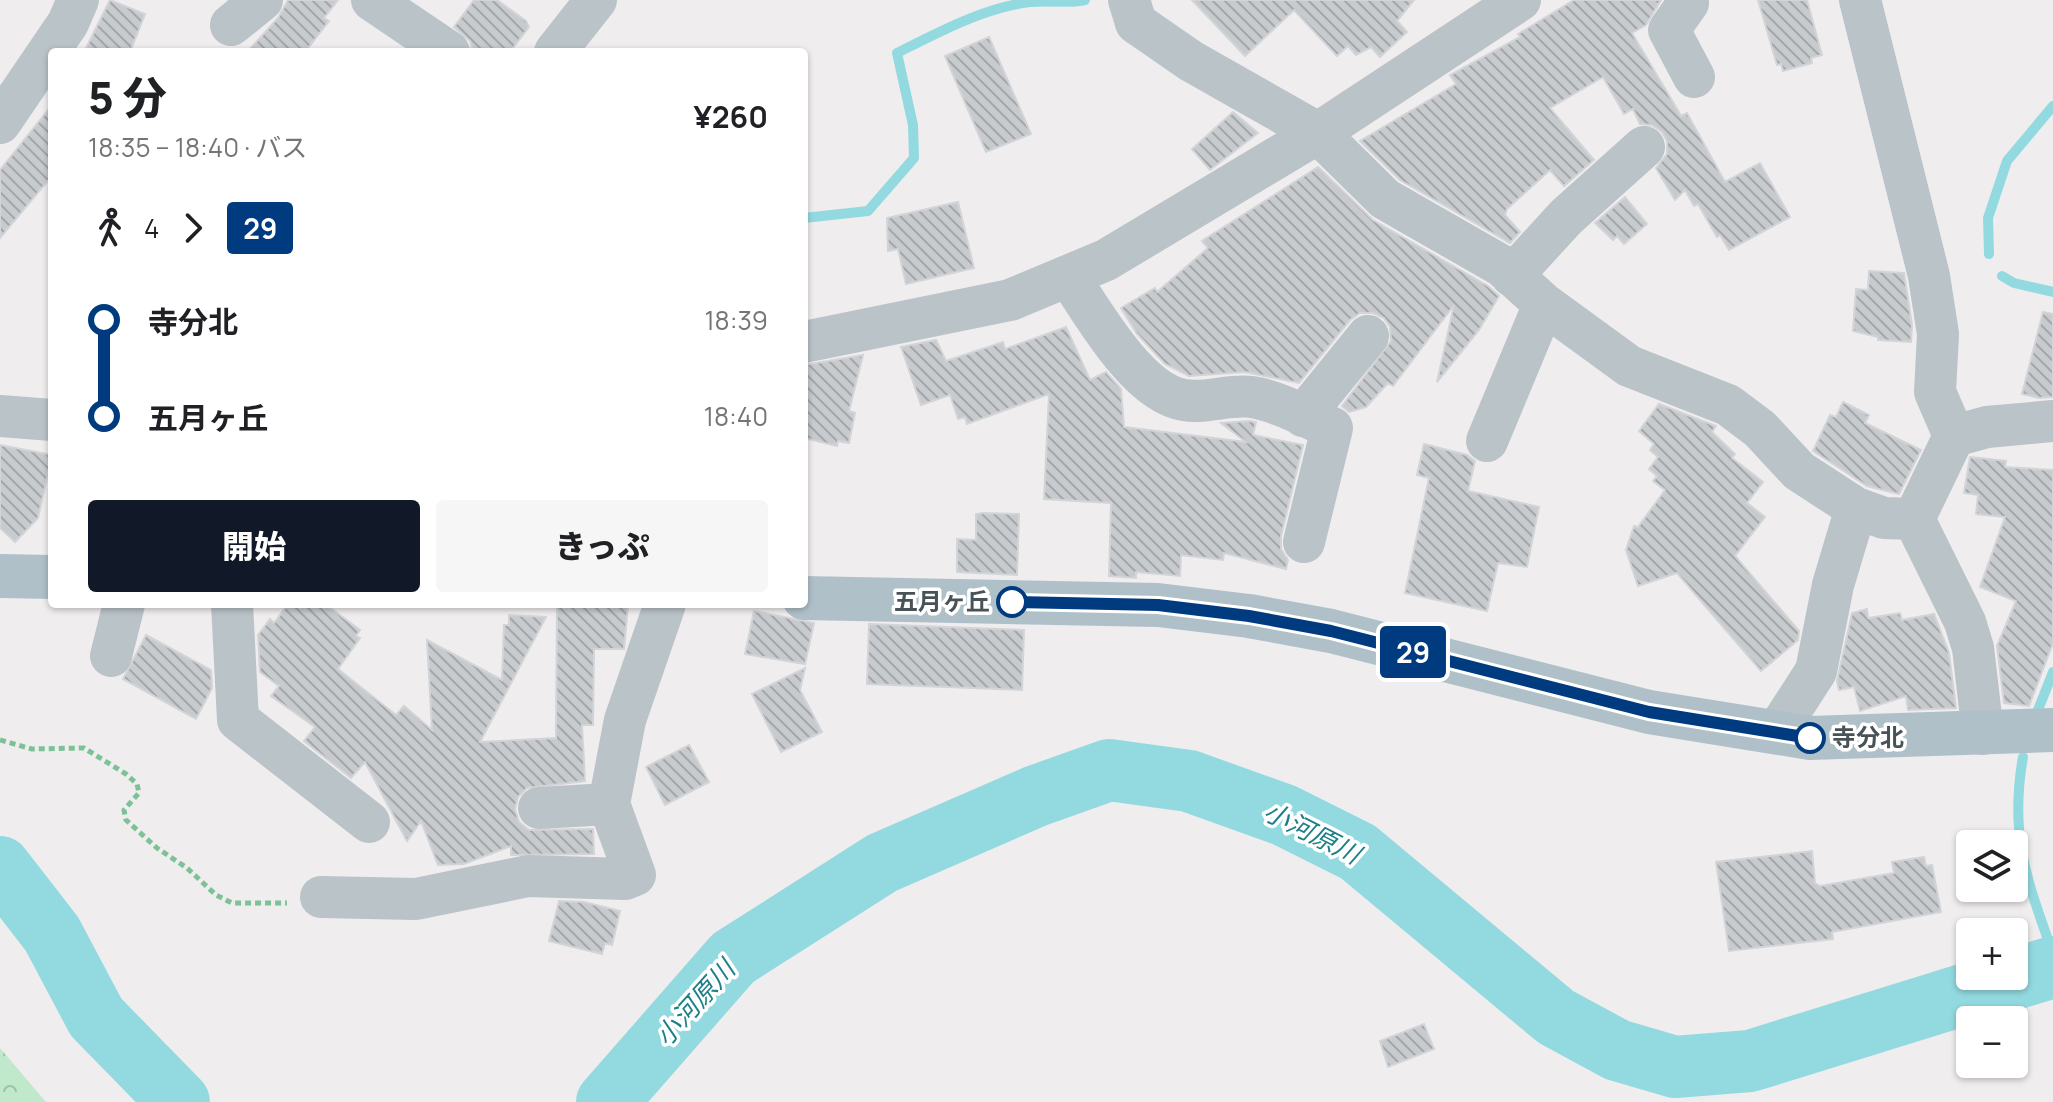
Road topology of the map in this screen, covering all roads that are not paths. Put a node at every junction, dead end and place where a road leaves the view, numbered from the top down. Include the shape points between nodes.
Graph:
1 (78, 0) edge
2 (372, 0) edge
3 (596, 0) edge
4 (1129, 0) edge
5 (1520, 0) edge
6 (1686, 0) edge
7 (1860, 0) edge
8 (51, 48) edge
9 (443, 48) edge
10 (558, 48) edge
11 (48, 52) edge
12 (1694, 77) dead end
13 (0, 123) edge
14 (1318, 133) junction
15 (1644, 147) dead end
16 (1512, 276) junction
17 (1069, 277) junction
18 (1544, 304) junction
19 (1368, 336) dead end
20 (808, 341) edge
21 (0, 416) edge
22 (1303, 416) junction
23 (48, 420) edge
24 (2053, 421) edge
25 (1954, 436) junction
26 (1487, 441) dead end
27 (1856, 508) junction
28 (1914, 519) junction
29 (1304, 542) dead end
30 (0, 576) edge
31 (48, 577) edge
32 (808, 598) edge
33 (123, 608) edge
34 (232, 608) edge
35 (664, 608) edge
36 (111, 656) dead end
37 (2053, 730) edge
38 (1776, 733) junction
39 (1983, 734) junction
40 (609, 804) junction
41 (539, 808) dead end
42 (369, 822) dead end
43 (321, 897) road end

1 - 8 street
2 - 9 street
3 - 10 street
4 - 14 street via 1136,23 1147,31
5 - 14 street
6 - 12 street via 1669,30
7 - 25 street via 1929,276 1938,334 1935,392
11 - 13 street
14 - 16 street via 1385,199
14 - 17 street
15 - 16 street via 1566,217
16 - 18 street
17 - 20 street via 1010,300
17 - 22 street via 1113,343 1157,390 1185,401 1254,398
18 - 26 street
18 - 27 street via 1629,366 1728,405 1760,429 1799,471
19 - 22 street
21 - 23 street
22 - 29 street via 1332,428
24 - 25 street
25 - 28 street
27 - 28 street via 1884,518
27 - 38 street via 1816,671
28 - 39 street via 1965,622
30 - 31 main road
32 - 38 main road via 1158,605 1249,616 1331,631 1649,712
33 - 36 street
34 - 42 street via 238,720
35 - 40 street via 625,720
37 - 39 main road
38 - 39 main road via 1810,738
40 - 41 street
40 - 43 street via 635,875 625,879 528,876 416,899

